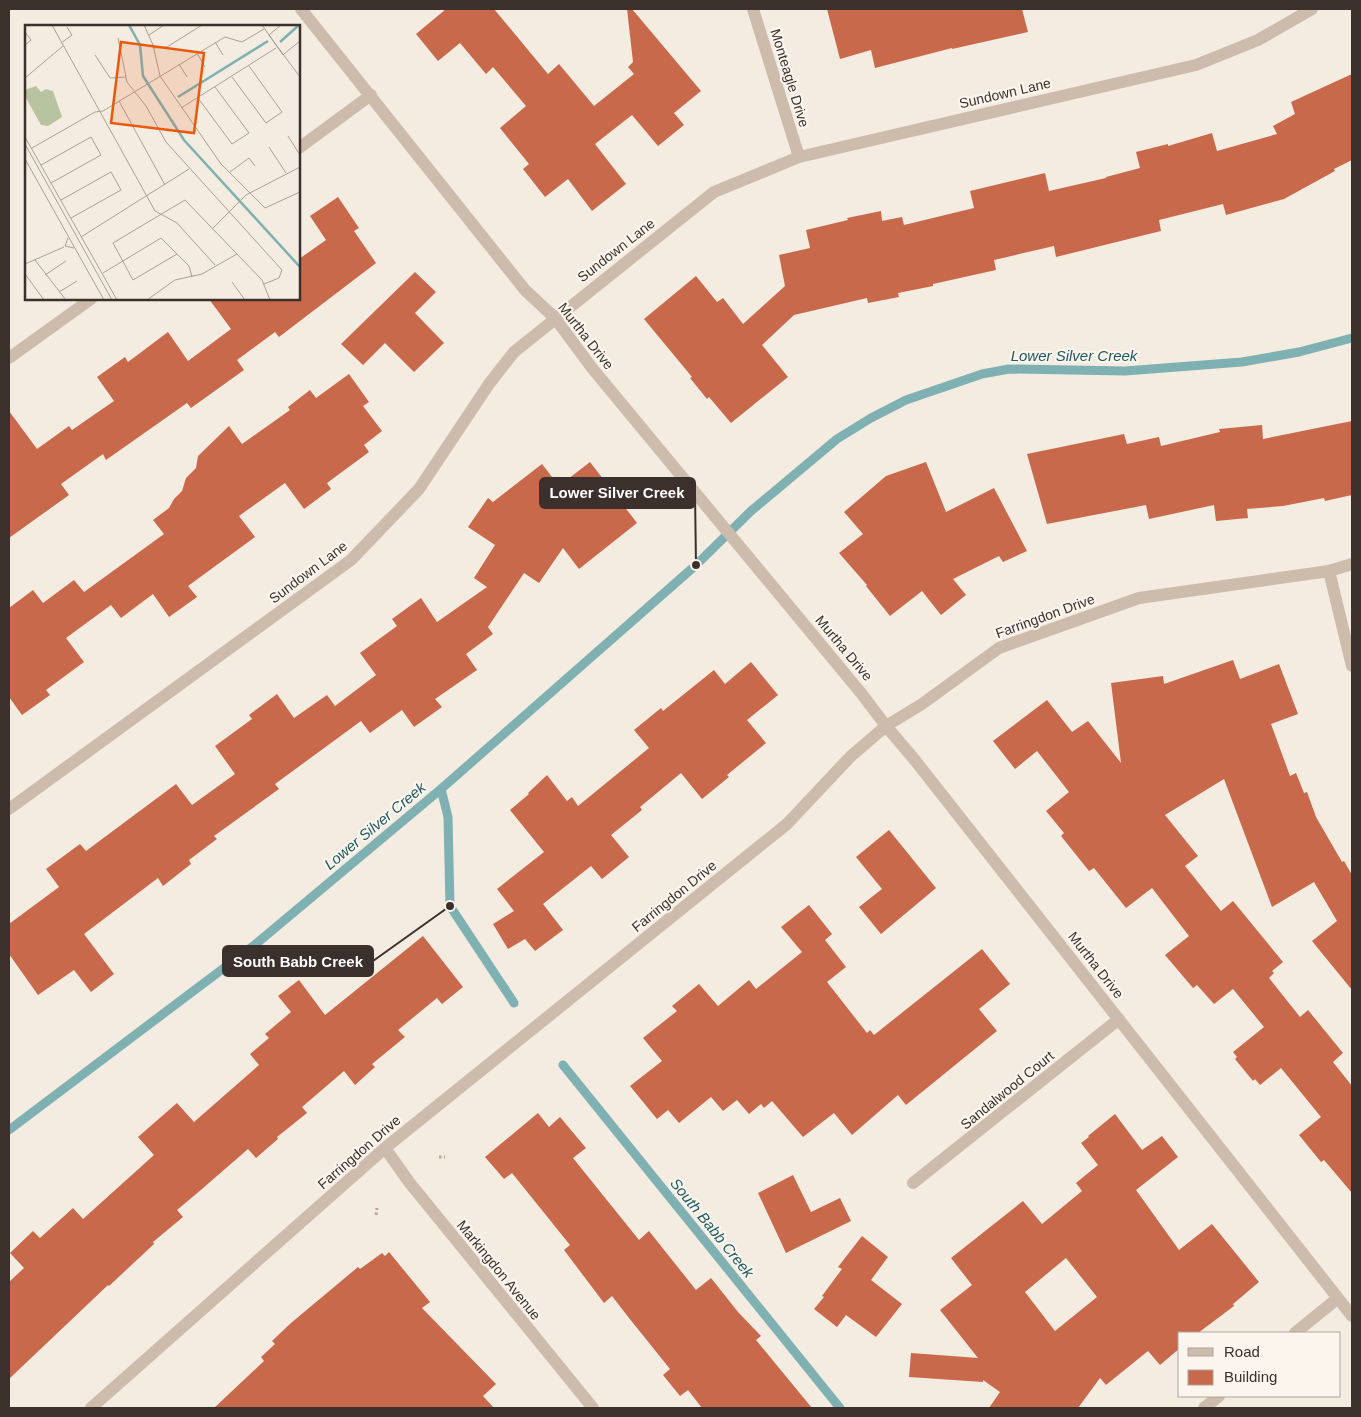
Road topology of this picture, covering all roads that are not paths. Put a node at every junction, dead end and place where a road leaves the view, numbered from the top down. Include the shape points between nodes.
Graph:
1 (301, 9) edge
2 (753, 9) edge
3 (1312, 9) edge
4 (371, 96) junction
5 (300, 147) edge
6 (799, 156) junction
7 (90, 300) edge
8 (555, 318) junction
9 (9, 358) edge
10 (1352, 564) edge
11 (1329, 571) junction
12 (1352, 666) edge
13 (886, 726) junction
14 (9, 809) edge
15 (1119, 1020) junction
16 (385, 1148) junction
17 (913, 1183) dead end
18 (1338, 1298) junction
19 (1352, 1316) edge
20 (1296, 1332) edge
21 (1218, 1397) edge
22 (91, 1408) edge
23 (592, 1408) edge
24 (1204, 1408) edge

1 - 4 street, Murtha Drive
2 - 6 street, Monteagle Drive
3 - 6 street, Sundown Lane via 1258,40 1196,65
4 - 5 street
4 - 8 street, Murtha Drive via 525,290
6 - 8 street, Sundown Lane via 714,192
7 - 9 street
8 - 13 street, Murtha Drive via 592,368
8 - 14 street, Sundown Lane via 514,352 489,384 420,489 351,560
10 - 11 street, Farringdon Drive
11 - 12 street
11 - 13 street, Farringdon Drive via 1139,598 999,648
13 - 15 street, Murtha Drive
13 - 16 street, Farringdon Drive via 850,757 787,824
15 - 17 street, Sandalwood Court
15 - 18 street, Murtha Drive
16 - 22 street, Farringdon Drive
16 - 23 street, Markingdon Avenue via 408,1182
18 - 19 street, Murtha Drive
18 - 20 street
21 - 24 street

